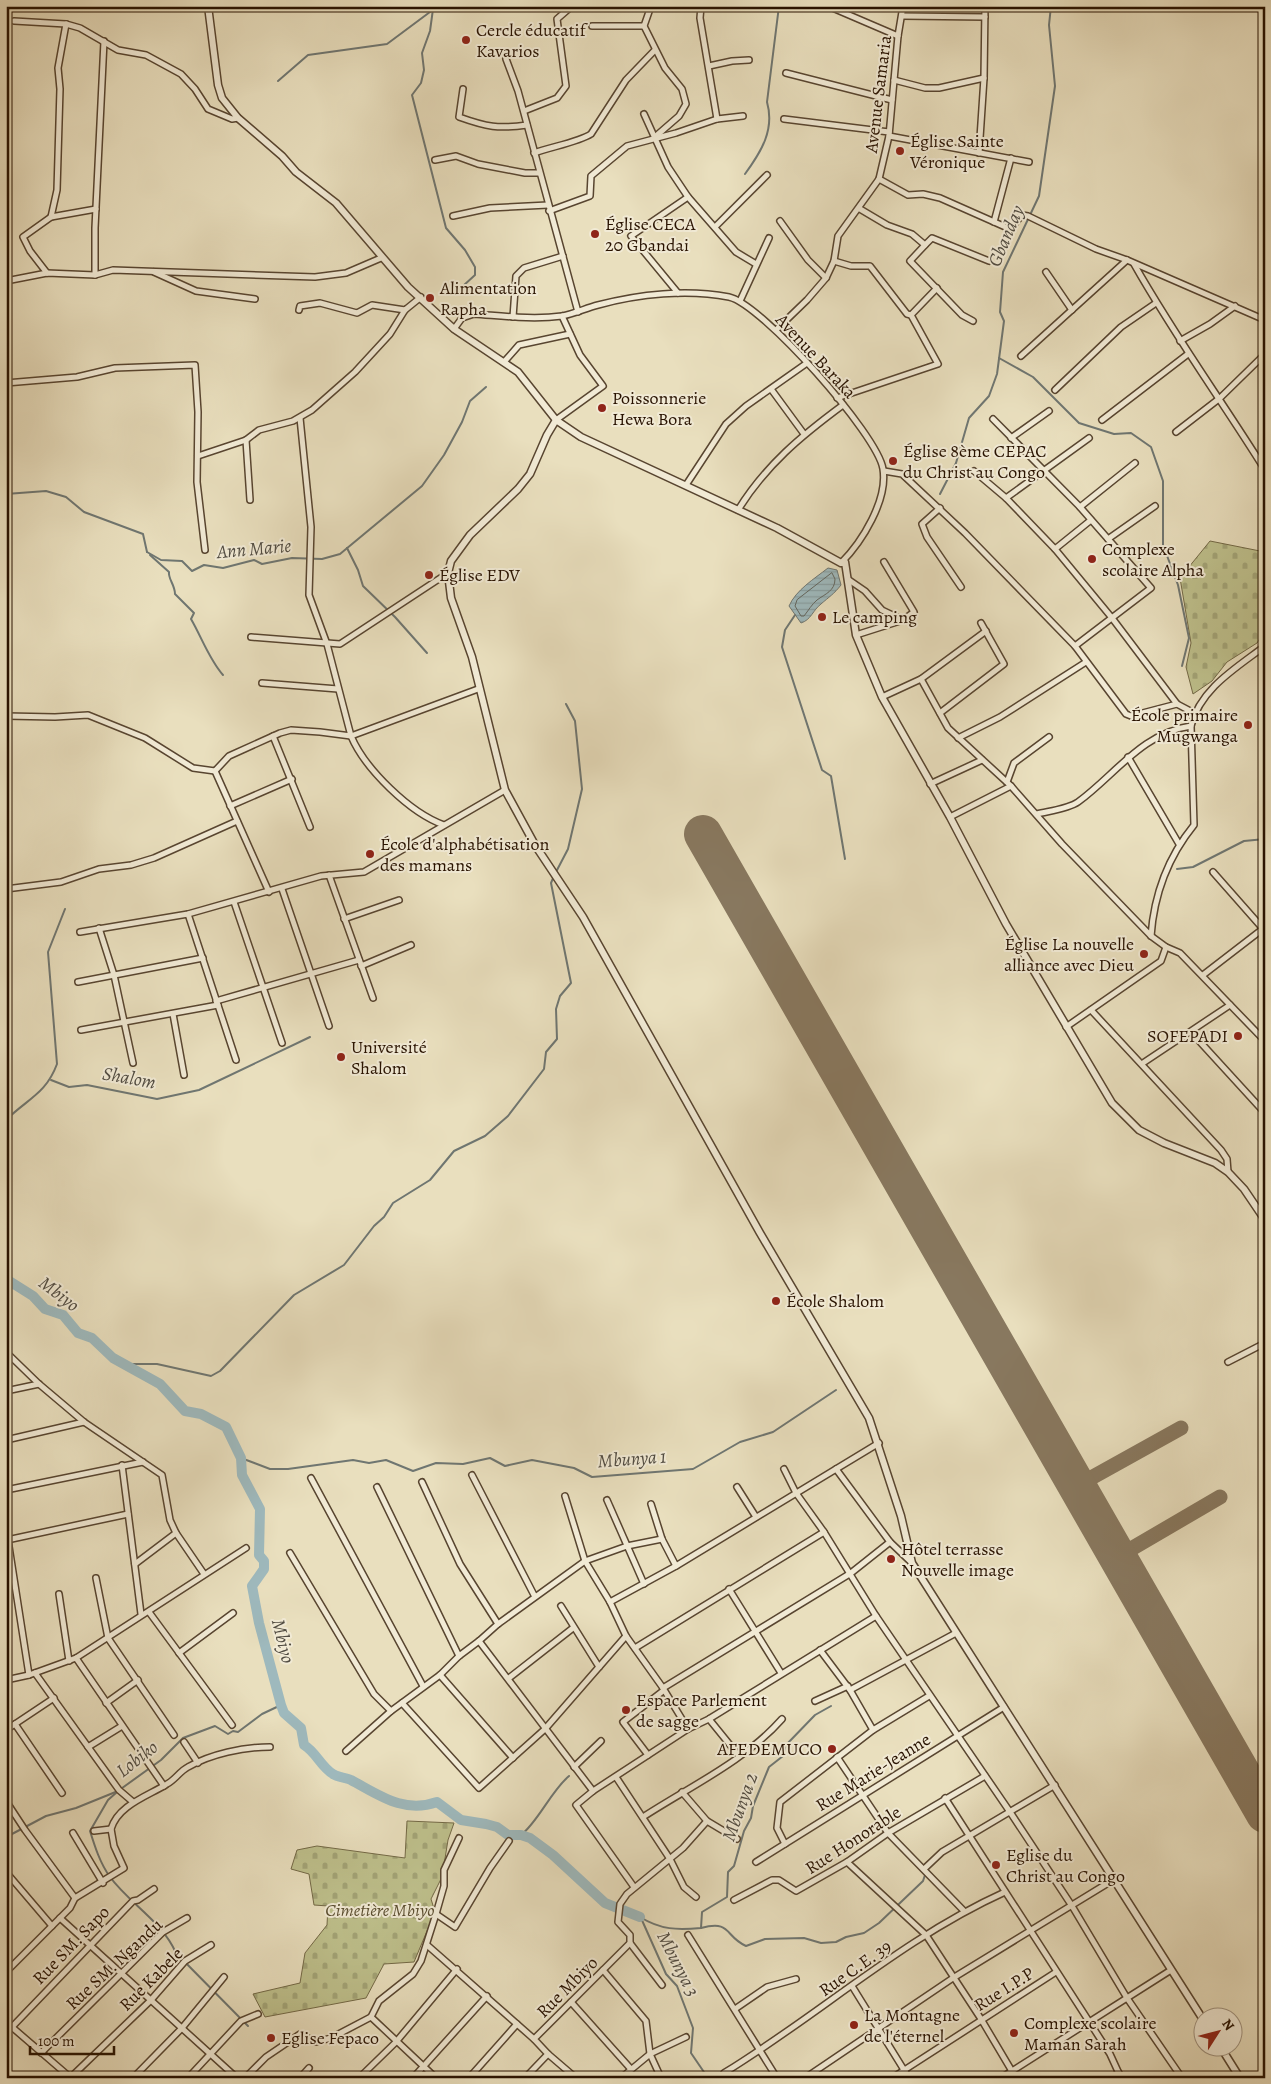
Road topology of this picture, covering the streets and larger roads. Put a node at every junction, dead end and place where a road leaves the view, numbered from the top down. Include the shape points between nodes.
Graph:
1 (208, 6) edge
2 (572, 6) edge
3 (651, 6) edge
4 (701, 6) edge
5 (828, 6) edge
6 (903, 6) edge
7 (985, 6) edge
8 (902, 16) junction
9 (985, 17) junction
10 (14, 21) dead end
11 (66, 24) junction
12 (592, 26) dead end
13 (644, 26) junction
14 (898, 36) junction
15 (104, 41) junction
16 (655, 50) junction
17 (506, 59) dead end
18 (749, 60) dead end
19 (709, 66) junction
20 (786, 73) dead end
21 (984, 78) junction
22 (894, 80) junction
23 (463, 89) dead end
24 (892, 100) junction
25 (524, 111) junction
26 (644, 114) dead end
27 (743, 116) dead end
28 (238, 118) junction
29 (717, 119) junction
30 (784, 119) dead end
31 (527, 125) junction
32 (889, 134) junction
33 (655, 137) junction
34 (534, 152) junction
35 (980, 153) junction
36 (1011, 158) junction
37 (435, 160) dead end
38 (1029, 162) dead end
39 (539, 173) junction
40 (767, 175) dead end
41 (879, 179) junction
42 (688, 197) junction
43 (548, 208) junction
44 (96, 209) junction
45 (860, 209) junction
46 (453, 216) dead end
47 (51, 217) junction
48 (780, 221) dead end
49 (994, 222) junction
50 (715, 227) junction
51 (769, 238) dead end
52 (925, 245) junction
53 (563, 256) junction
54 (381, 258) junction
55 (1127, 260) junction
56 (834, 261) junction
57 (990, 261) dead end
58 (756, 264) junction
59 (1134, 264) junction
60 (152, 271) junction
61 (1046, 272) dead end
62 (47, 273) junction
63 (95, 275) junction
64 (826, 278) junction
65 (6, 281) edge
66 (937, 288) junction
67 (678, 293) junction
68 (421, 297) junction
69 (256, 299) dead end
70 (740, 301) junction
71 (1156, 303) junction
72 (1235, 306) junction
73 (299, 310) dead end
74 (405, 310) junction
75 (1072, 310) junction
76 (1265, 310) edge
77 (578, 312) junction
78 (911, 315) junction
79 (513, 316) junction
80 (562, 316) junction
81 (1264, 319) edge
82 (973, 320) dead end
83 (454, 329) junction
84 (777, 329) junction
85 (570, 334) junction
86 (1180, 341) junction
87 (1188, 354) junction
88 (1265, 354) edge
89 (1021, 356) dead end
90 (504, 362) junction
91 (807, 363) junction
92 (6, 383) edge
93 (771, 389) junction
94 (1055, 390) dead end
95 (837, 398) junction
96 (1220, 398) junction
97 (843, 405) junction
98 (1049, 411) dead end
99 (300, 418) junction
100 (993, 419) dead end
101 (556, 420) junction
102 (1102, 420) dead end
103 (1176, 432) dead end
104 (804, 434) junction
105 (1011, 438) junction
106 (1088, 438) dead end
107 (246, 440) junction
108 (198, 456) junction
109 (1135, 463) dead end
110 (1043, 470) junction
111 (1265, 470) edge
112 (884, 471) junction
113 (974, 471) dead end
114 (686, 485) junction
115 (1006, 498) junction
116 (250, 500) dead end
117 (1155, 506) dead end
118 (1080, 507) junction
119 (940, 508) junction
120 (738, 510) junction
121 (1091, 520) junction
122 (1108, 539) junction
123 (1055, 549) junction
124 (205, 550) dead end
125 (884, 562) dead end
126 (841, 563) junction
127 (448, 573) junction
128 (850, 580) junction
129 (961, 587) dead end
130 (1112, 618) junction
131 (903, 620) junction
132 (981, 623) dead end
133 (986, 632) junction
134 (856, 635) junction
135 (251, 637) dead end
136 (327, 644) junction
137 (1075, 646) junction
138 (1265, 646) edge
139 (1086, 662) junction
140 (920, 679) junction
141 (262, 682) dead end
142 (478, 688) junction
143 (338, 689) junction
144 (882, 697) junction
145 (1177, 704) junction
146 (1194, 712) junction
147 (940, 713) junction
148 (6, 716) edge
149 (1191, 726) junction
150 (273, 736) junction
151 (351, 736) junction
152 (1049, 737) dead end
153 (958, 738) junction
154 (1128, 757) junction
155 (982, 760) junction
156 (215, 771) junction
157 (292, 779) junction
158 (930, 784) junction
159 (1009, 784) junction
160 (505, 790) junction
161 (230, 806) junction
162 (1037, 814) junction
163 (950, 817) junction
164 (237, 821) junction
165 (444, 825) junction
166 (310, 827) dead end
167 (1179, 844) junction
168 (1213, 872) dead end
169 (329, 874) junction
170 (282, 888) junction
171 (6, 890) edge
172 (269, 892) junction
173 (399, 900) dead end
174 (234, 902) junction
175 (188, 914) junction
176 (344, 919) junction
177 (99, 928) junction
178 (1264, 929) edge
179 (80, 932) dead end
180 (1151, 936) junction
181 (411, 945) dead end
182 (1166, 948) junction
183 (202, 958) junction
184 (359, 960) junction
185 (361, 966) junction
186 (114, 975) junction
187 (312, 975) junction
188 (1202, 975) junction
189 (78, 982) dead end
190 (264, 989) junction
191 (372, 998) dead end
192 (217, 1003) junction
193 (1230, 1006) junction
194 (1091, 1010) junction
195 (173, 1014) junction
196 (125, 1022) junction
197 (329, 1026) dead end
198 (1066, 1027) junction
199 (82, 1030) dead end
200 (1192, 1032) junction
201 (1265, 1041) edge
202 (282, 1043) dead end
203 (236, 1060) dead end
204 (133, 1063) dead end
205 (1143, 1064) junction
206 (184, 1075) dead end
207 (1265, 1112) edge
208 (1228, 1172) junction
209 (1265, 1220) edge
210 (1265, 1342) edge
211 (6, 1352) edge
212 (1228, 1362) dead end
213 (39, 1384) junction
214 (6, 1392) edge
215 (84, 1422) junction
216 (6, 1440) edge
217 (879, 1443) junction
218 (143, 1462) junction
219 (122, 1465) junction
220 (784, 1469) dead end
221 (836, 1469) junction
222 (472, 1475) dead end
223 (312, 1478) dead end
224 (422, 1482) dead end
225 (377, 1487) dead end
226 (737, 1487) dead end
227 (6, 1490) edge
228 (796, 1493) junction
229 (565, 1496) dead end
230 (607, 1500) dead end
231 (651, 1504) dead end
232 (128, 1514) junction
233 (756, 1517) junction
234 (824, 1532) junction
235 (176, 1533) junction
236 (662, 1539) junction
237 (7, 1540) edge
238 (890, 1542) junction
239 (627, 1546) junction
240 (246, 1548) dead end
241 (290, 1552) dead end
242 (585, 1560) junction
243 (912, 1563) junction
244 (135, 1564) junction
245 (676, 1566) junction
246 (851, 1573) junction
247 (204, 1574) junction
248 (96, 1578) dead end
249 (644, 1584) junction
250 (729, 1589) junction
251 (59, 1594) dead end
252 (534, 1595) junction
253 (610, 1602) junction
254 (561, 1606) dead end
255 (149, 1612) junction
256 (233, 1613) dead end
257 (141, 1614) junction
258 (876, 1616) junction
259 (498, 1624) junction
260 (573, 1628) junction
261 (756, 1631) junction
262 (956, 1633) junction
263 (626, 1636) junction
264 (108, 1638) junction
265 (479, 1642) junction
266 (635, 1648) junction
267 (820, 1650) junction
268 (179, 1653) junction
269 (459, 1656) junction
270 (76, 1658) junction
271 (908, 1660) junction
272 (69, 1661) junction
273 (599, 1667) junction
274 (35, 1673) junction
275 (781, 1673) junction
276 (440, 1674) junction
277 (29, 1675) junction
278 (509, 1678) junction
279 (6, 1680) edge
280 (138, 1680) junction
281 (423, 1686) junction
282 (849, 1688) junction
283 (663, 1690) junction
284 (929, 1696) junction
285 (54, 1698) junction
286 (815, 1701) dead end
287 (106, 1703) junction
288 (402, 1704) junction
289 (1004, 1707) junction
290 (392, 1711) junction
291 (709, 1719) junction
292 (782, 1719) dead end
293 (15, 1724) junction
294 (232, 1725) dead end
295 (122, 1726) junction
296 (6, 1729) edge
297 (546, 1729) junction
298 (688, 1729) junction
299 (873, 1730) junction
300 (174, 1735) dead end
301 (958, 1735) junction
302 (184, 1742) dead end
303 (601, 1742) dead end
304 (270, 1747) dead end
305 (88, 1748) junction
306 (346, 1751) dead end
307 (648, 1755) junction
308 (739, 1756) junction
309 (838, 1757) junction
310 (513, 1758) junction
311 (198, 1763) junction
312 (574, 1767) junction
313 (985, 1776) junction
314 (616, 1777) junction
315 (1055, 1785) junction
316 (164, 1786) junction
317 (593, 1791) junction
318 (682, 1792) junction
319 (62, 1793) dead end
320 (864, 1794) junction
321 (945, 1798) junction
322 (6, 1801) edge
323 (133, 1802) junction
324 (1010, 1812) junction
325 (643, 1817) junction
326 (707, 1820) junction
327 (111, 1829) junction
328 (94, 1831) dead end
329 (888, 1832) junction
330 (73, 1833) dead end
331 (970, 1835) junction
332 (459, 1838) dead end
333 (737, 1839) dead end
334 (509, 1841) dead end
335 (785, 1844) junction
336 (670, 1859) junction
337 (756, 1862) dead end
338 (847, 1862) junction
339 (924, 1869) junction
340 (6, 1872) edge
341 (1113, 1880) junction
342 (103, 1883) junction
343 (634, 1887) junction
344 (154, 1889) dead end
345 (1005, 1892) junction
346 (696, 1897) dead end
347 (75, 1898) junction
348 (734, 1900) dead end
349 (1072, 1906) junction
350 (964, 1911) junction
351 (436, 1914) junction
352 (60, 1918) junction
353 (187, 1918) dead end
354 (52, 1926) junction
355 (1029, 1931) junction
356 (688, 1935) dead end
357 (926, 1935) junction
358 (630, 1943) junction
359 (90, 1945) junction
360 (211, 1945) dead end
361 (427, 1945) junction
362 (457, 1969) junction
363 (603, 1970) junction
364 (1171, 1970) junction
365 (6, 1972) edge
366 (1056, 1972) junction
367 (122, 1974) junction
368 (224, 1977) dead end
369 (953, 1978) junction
370 (796, 1979) dead end
371 (662, 1985) dead end
372 (852, 1986) junction
373 (487, 1996) junction
374 (1128, 1998) junction
375 (151, 2000) junction
376 (571, 2002) junction
377 (1194, 2006) edge
378 (735, 2009) junction
379 (258, 2014) dead end
380 (371, 2017) junction
381 (981, 2019) junction
382 (1088, 2021) junction
383 (6, 2022) edge
384 (517, 2024) junction
385 (12, 2027) junction
386 (182, 2028) junction
387 (877, 2029) junction
388 (686, 2037) dead end
389 (534, 2039) junction
390 (396, 2042) junction
391 (760, 2051) junction
392 (41, 2053) junction
393 (548, 2054) junction
394 (650, 2054) junction
395 (211, 2055) junction
396 (1226, 2056) edge
397 (424, 2067) junction
398 (309, 2068) dead end
399 (630, 2068) junction
400 (905, 2070) junction
401 (1012, 2070) junction
402 (724, 2073) dead end
403 (1120, 2076) edge
404 (70, 2078) edge
405 (133, 2078) edge
406 (188, 2078) edge
407 (237, 2078) edge
408 (244, 2078) edge
409 (300, 2078) edge
410 (359, 2078) edge
411 (414, 2078) edge
412 (436, 2078) edge
413 (469, 2078) edge
414 (525, 2078) edge
415 (576, 2078) edge
416 (622, 2078) edge
417 (662, 2078) edge
418 (777, 2078) edge
419 (804, 2078) edge
420 (892, 2078) edge
421 (909, 2078) edge
422 (1001, 2078) edge
423 (1016, 2078) edge
424 (1111, 2078) edge
425 (1182, 2078) edge
426 (1240, 2078) edge

1 - 28 street via 218,85 222,98
2 - 25 street via 557,19 566,86 557,98
3 - 13 street
4 - 19 street via 700,18
5 - 14 street
6 - 8 street, Avenue Samaria
7 - 9 street
8 - 9 street
8 - 14 street, Avenue Samaria
9 - 21 street
10 - 11 street
11 - 15 street
11 - 47 street via 58,68 56,190
12 - 13 street
13 - 16 street
14 - 22 street, Avenue Samaria
15 - 28 street via 118,50 146,55 181,74 208,109 232,119
15 - 44 street
16 - 33 street via 682,89 686,104 679,116
16 - 34 street via 626,80 591,134 582,140
17 - 25 street
18 - 19 street
19 - 29 street
20 - 24 street
21 - 22 street via 939,88
21 - 35 street
22 - 24 street, Avenue Samaria
23 - 31 street via 459,117 502,129
24 - 32 street, Avenue Samaria
25 - 31 street
26 - 33 street
27 - 29 street
28 - 54 street via 296,172 336,203
29 - 33 street
30 - 32 street
31 - 34 street
32 - 35 street
32 - 41 street, Avenue Samaria
33 - 42 street via 668,167
33 - 43 street via 627,146 591,176 590,196
34 - 39 street
35 - 36 street
36 - 38 street
36 - 49 street
37 - 39 street via 456,156 487,166
39 - 43 street
40 - 50 street
41 - 45 street, Avenue Samaria
41 - 49 street via 908,195 940,198
42 - 50 street
42 - 67 street via 631,236
43 - 46 street via 490,208
43 - 53 street
44 - 47 street
44 - 63 street
45 - 52 street via 887,225 912,234
45 - 56 street, Avenue Samaria via 838,236
47 - 62 street via 23,237
48 - 64 street via 808,260
49 - 55 street via 1010,229 1022,215 1029,216 1096,249
50 - 58 street via 736,252
51 - 58 street
52 - 57 street via 932,238
52 - 66 street via 910,261
53 - 77 street
53 - 79 street via 524,268 516,276
54 - 60 street via 346,274 315,277
54 - 68 street
55 - 59 street
55 - 75 street
56 - 64 street, Avenue Samaria
56 - 78 street via 851,266 870,266
58 - 70 street
59 - 71 street
59 - 72 street
60 - 63 street via 113,270
60 - 69 street via 196,291
61 - 75 street
62 - 63 street
62 - 65 street
64 - 84 street, Avenue Samaria
66 - 78 street
66 - 82 street via 962,315
67 - 70 street, Avenue Baraka via 730,297
67 - 77 street, Avenue Baraka via 631,299
68 - 74 street
68 - 83 street
70 - 84 street, Avenue Baraka
71 - 86 street
71 - 94 street via 1121,326
72 - 81 street
72 - 86 street
73 - 74 street via 300,306 320,303 357,314 372,306
74 - 99 street via 390,334 355,372
75 - 89 street
76 - 81 street
77 - 80 street, Avenue Baraka
78 - 95 street via 938,364
79 - 80 street, Avenue Baraka
79 - 83 street, Avenue Baraka via 474,314 462,318
80 - 85 street
83 - 90 street
84 - 91 street, Avenue Baraka
85 - 90 street via 519,345
85 - 101 street via 603,386
86 - 87 street
87 - 96 street
87 - 102 street
88 - 96 street
90 - 101 street via 518,372
91 - 93 street
91 - 95 street, Avenue Baraka
92 - 108 street via 77,377 116,368 196,365
93 - 104 street
93 - 114 street via 726,424
95 - 97 street, Avenue Baraka
96 - 103 street
96 - 111 street
97 - 104 street
97 - 112 street, Avenue Baraka via 880,456
98 - 105 street
99 - 107 street via 260,430
99 - 136 street via 311,527 309,595
100 - 105 street
101 - 114 street via 581,437
101 - 127 street via 546,435 530,474 470,535 451,561
104 - 120 street via 756,482
105 - 110 street
106 - 110 street
107 - 108 street
107 - 116 street
108 - 124 street via 197,482
109 - 118 street
110 - 115 street
110 - 118 street
112 - 119 street via 902,474
112 - 126 street via 883,486 869,526 855,549
113 - 115 street
114 - 120 street
115 - 123 street
117 - 122 street
118 - 121 street
119 - 129 street via 922,524 927,537
119 - 137 street
120 - 126 street
121 - 122 street
121 - 123 street
122 - 130 street via 1151,588
123 - 130 street
125 - 131 street via 914,612
126 - 128 street via 845,562
127 - 136 street via 340,644
127 - 142 street via 451,598 472,657
128 - 131 street via 882,610
128 - 134 street
130 - 137 street
130 - 145 street
131 - 134 street
132 - 133 street
133 - 140 street
133 - 147 street via 1004,664
134 - 144 street
135 - 136 street
136 - 143 street
137 - 139 street
138 - 146 street via 1214,685
139 - 145 street via 1126,714 1131,716
139 - 153 street via 1000,717
140 - 144 street
140 - 147 street
141 - 143 street
142 - 151 street
142 - 160 street
143 - 151 street
144 - 158 street
145 - 146 street
146 - 149 street
147 - 153 street
148 - 156 street via 88,715 146,738 193,768
149 - 154 street via 1174,729
149 - 167 street via 1194,825
150 - 151 street via 291,730
150 - 156 street via 229,756
150 - 157 street
151 - 165 street via 357,749 394,792 427,819
152 - 159 street via 1014,763
153 - 155 street
154 - 162 street via 1076,803
154 - 167 street
155 - 158 street
155 - 159 street
156 - 161 street
157 - 161 street
157 - 166 street
158 - 163 street
159 - 162 street
159 - 163 street
160 - 165 street
160 - 217 street via 535,845 583,917 760,1233 869,1418
161 - 164 street
162 - 180 street
163 - 198 street via 1006,924
164 - 171 street via 131,865 99,869 61,882
164 - 172 street
165 - 169 street via 364,872
167 - 180 street via 1166,870 1152,920
168 - 178 street
169 - 170 street
169 - 176 street
170 - 172 street
170 - 187 street
172 - 174 street
173 - 176 street
174 - 175 street
174 - 190 street
175 - 177 street
175 - 183 street
176 - 184 street
177 - 179 street
177 - 186 street
178 - 188 street
180 - 182 street
181 - 185 street
182 - 188 street via 1180,953
182 - 194 street via 1161,962
183 - 186 street
183 - 192 street
184 - 185 street
184 - 187 street
185 - 191 street
186 - 189 street
186 - 196 street
187 - 190 street
187 - 197 street
188 - 193 street
190 - 192 street
190 - 202 street
192 - 195 street
192 - 203 street
193 - 200 street
193 - 201 street
194 - 198 street
194 - 205 street
195 - 196 street
195 - 206 street
196 - 199 street
196 - 204 street
198 - 208 street via 1112,1103 1139,1130 1215,1163
200 - 205 street
200 - 207 street
205 - 208 street via 1221,1150 1227,1159
208 - 209 street
210 - 212 street
211 - 213 street
213 - 214 street
213 - 215 street
215 - 216 street
215 - 218 street
217 - 221 street
217 - 243 street
218 - 219 street
218 - 235 street via 162,1475 170,1520
219 - 227 street
219 - 232 street
220 - 228 street
221 - 228 street
221 - 238 street
222 - 252 street
223 - 281 street
224 - 259 street via 460,1564
225 - 269 street
226 - 233 street
228 - 233 street
228 - 234 street
229 - 242 street
230 - 239 street
231 - 236 street
232 - 237 street
232 - 244 street
233 - 245 street
234 - 246 street
234 - 250 street
235 - 244 street
235 - 247 street
236 - 239 street
236 - 245 street
237 - 277 street
238 - 243 street
238 - 246 street
239 - 242 street
239 - 249 street
240 - 247 street
241 - 290 street via 374,1694
242 - 252 street
242 - 253 street
243 - 262 street
244 - 257 street
245 - 249 street
246 - 258 street
246 - 261 street
247 - 255 street
248 - 264 street
249 - 253 street
250 - 261 street
250 - 266 street
251 - 272 street
252 - 259 street
253 - 263 street
254 - 260 street
255 - 257 street
255 - 268 street
256 - 268 street
257 - 264 street
258 - 267 street
258 - 271 street
259 - 265 street
260 - 273 street
260 - 278 street
261 - 275 street
261 - 283 street
262 - 271 street
262 - 289 street
263 - 266 street
263 - 273 street
264 - 270 street
264 - 280 street
265 - 269 street
265 - 278 street
266 - 283 street
267 - 275 street
267 - 282 street
268 - 294 street
269 - 276 street
270 - 272 street
270 - 287 street
271 - 282 street
271 - 284 street
272 - 274 street
273 - 297 street
274 - 277 street
274 - 285 street
275 - 291 street
276 - 281 street
276 - 310 street
277 - 279 street
278 - 297 street
280 - 287 street
280 - 300 street
281 - 288 street
282 - 286 street
282 - 299 street
283 - 298 street
283 - 307 street via 623,1722
284 - 299 street
284 - 301 street
285 - 293 street
285 - 305 street
287 - 295 street
288 - 290 street
288 - 310 street via 479,1788
289 - 301 street, Rue Marie-Jeanne
289 - 315 street
290 - 306 street
291 - 298 street
291 - 308 street
292 - 308 street via 771,1732
293 - 296 street
293 - 319 street
295 - 305 street
295 - 316 street
297 - 310 street
297 - 312 street
298 - 307 street
299 - 309 street
301 - 313 street
301 - 320 street, Rue Marie-Jeanne
302 - 311 street
303 - 312 street
304 - 311 street via 252,1747
305 - 323 street via 118,1790
307 - 314 street
308 - 318 street
309 - 320 street
309 - 335 street via 780,1802 776,1828
311 - 316 street via 187,1767
312 - 317 street
313 - 321 street, Rue Honorable
313 - 324 street
314 - 317 street
314 - 325 street
315 - 324 street
315 - 341 street
316 - 323 street
317 - 343 street via 576,1805
318 - 325 street
318 - 326 street
320 - 329 street
320 - 335 street, Rue Marie-Jeanne
321 - 329 street, Rue Honorable
321 - 331 street
322 - 347 street
323 - 327 street
324 - 331 street
324 - 349 street
325 - 336 street
326 - 333 street
326 - 336 street
327 - 328 street
327 - 342 street via 114,1846 125,1867
329 - 338 street, Rue Honorable
329 - 339 street
330 - 342 street
331 - 339 street via 942,1852
331 - 345 street
332 - 351 street via 444,1870 444,1886
334 - 351 street via 455,1927
335 - 337 street, Rue Marie-Jeanne
336 - 343 street
336 - 346 street via 684,1887
338 - 348 street, Rue Honorable via 796,1891 779,1880 772,1880
338 - 357 street
339 - 350 street
340 - 354 street
341 - 349 street
341 - 364 street
342 - 347 street
343 - 358 street via 618,1910 618,1922 630,1935
344 - 359 street, Rue SM. Sapo via 133,1900
345 - 350 street, Rue C.E. 39
345 - 355 street
347 - 352 street
349 - 355 street
349 - 374 street
350 - 357 street, Rue C.E. 39
351 - 361 street
352 - 354 street
352 - 359 street
353 - 367 street, Rue SM. Ngandu via 163,1932
354 - 365 street
355 - 366 street
355 - 369 street
356 - 378 street
357 - 369 street
357 - 372 street, Rue C.E. 39
358 - 363 street, Rue Mbiyo
358 - 371 street
359 - 367 street
359 - 385 street, Rue SM. Sapo
360 - 375 street, Rue Kabele via 185,1961
361 - 362 street
361 - 380 street via 413,1974 379,2001
362 - 373 street
362 - 390 street
363 - 376 street, Rue Mbiyo
363 - 394 street via 646,2022
364 - 374 street
364 - 377 street
366 - 381 street, Rue I.P.P
366 - 382 street
367 - 375 street
367 - 392 street, Rue SM. Ngandu
368 - 386 street
369 - 381 street
369 - 387 street
370 - 378 street via 767,1987
372 - 387 street
372 - 391 street, Rue C.E. 39
373 - 384 street
373 - 397 street
374 - 382 street
374 - 425 street
375 - 386 street
375 - 404 street, Rue Kabele
376 - 389 street, Rue Mbiyo
376 - 399 street
378 - 391 street
379 - 395 street via 243,2020
380 - 390 street
380 - 408 street via 331,2038 316,2042 300,2034 266,2057
381 - 400 street, Rue I.P.P
381 - 401 street
382 - 401 street
382 - 403 street
383 - 385 street
384 - 389 street
384 - 413 street
385 - 392 street
386 - 395 street
386 - 405 street
387 - 400 street
387 - 419 street
388 - 394 street
389 - 393 street, Rue Mbiyo
390 - 397 street
390 - 410 street
391 - 402 street, Rue C.E. 39
391 - 418 street
392 - 404 street
393 - 414 street
393 - 415 street, Rue Mbiyo
394 - 399 street
394 - 417 street
395 - 406 street
395 - 407 street
396 - 426 street
397 - 411 street
397 - 412 street
398 - 409 street
399 - 416 street
400 - 420 street, Rue I.P.P
400 - 421 street
401 - 422 street
401 - 423 street
403 - 424 street

